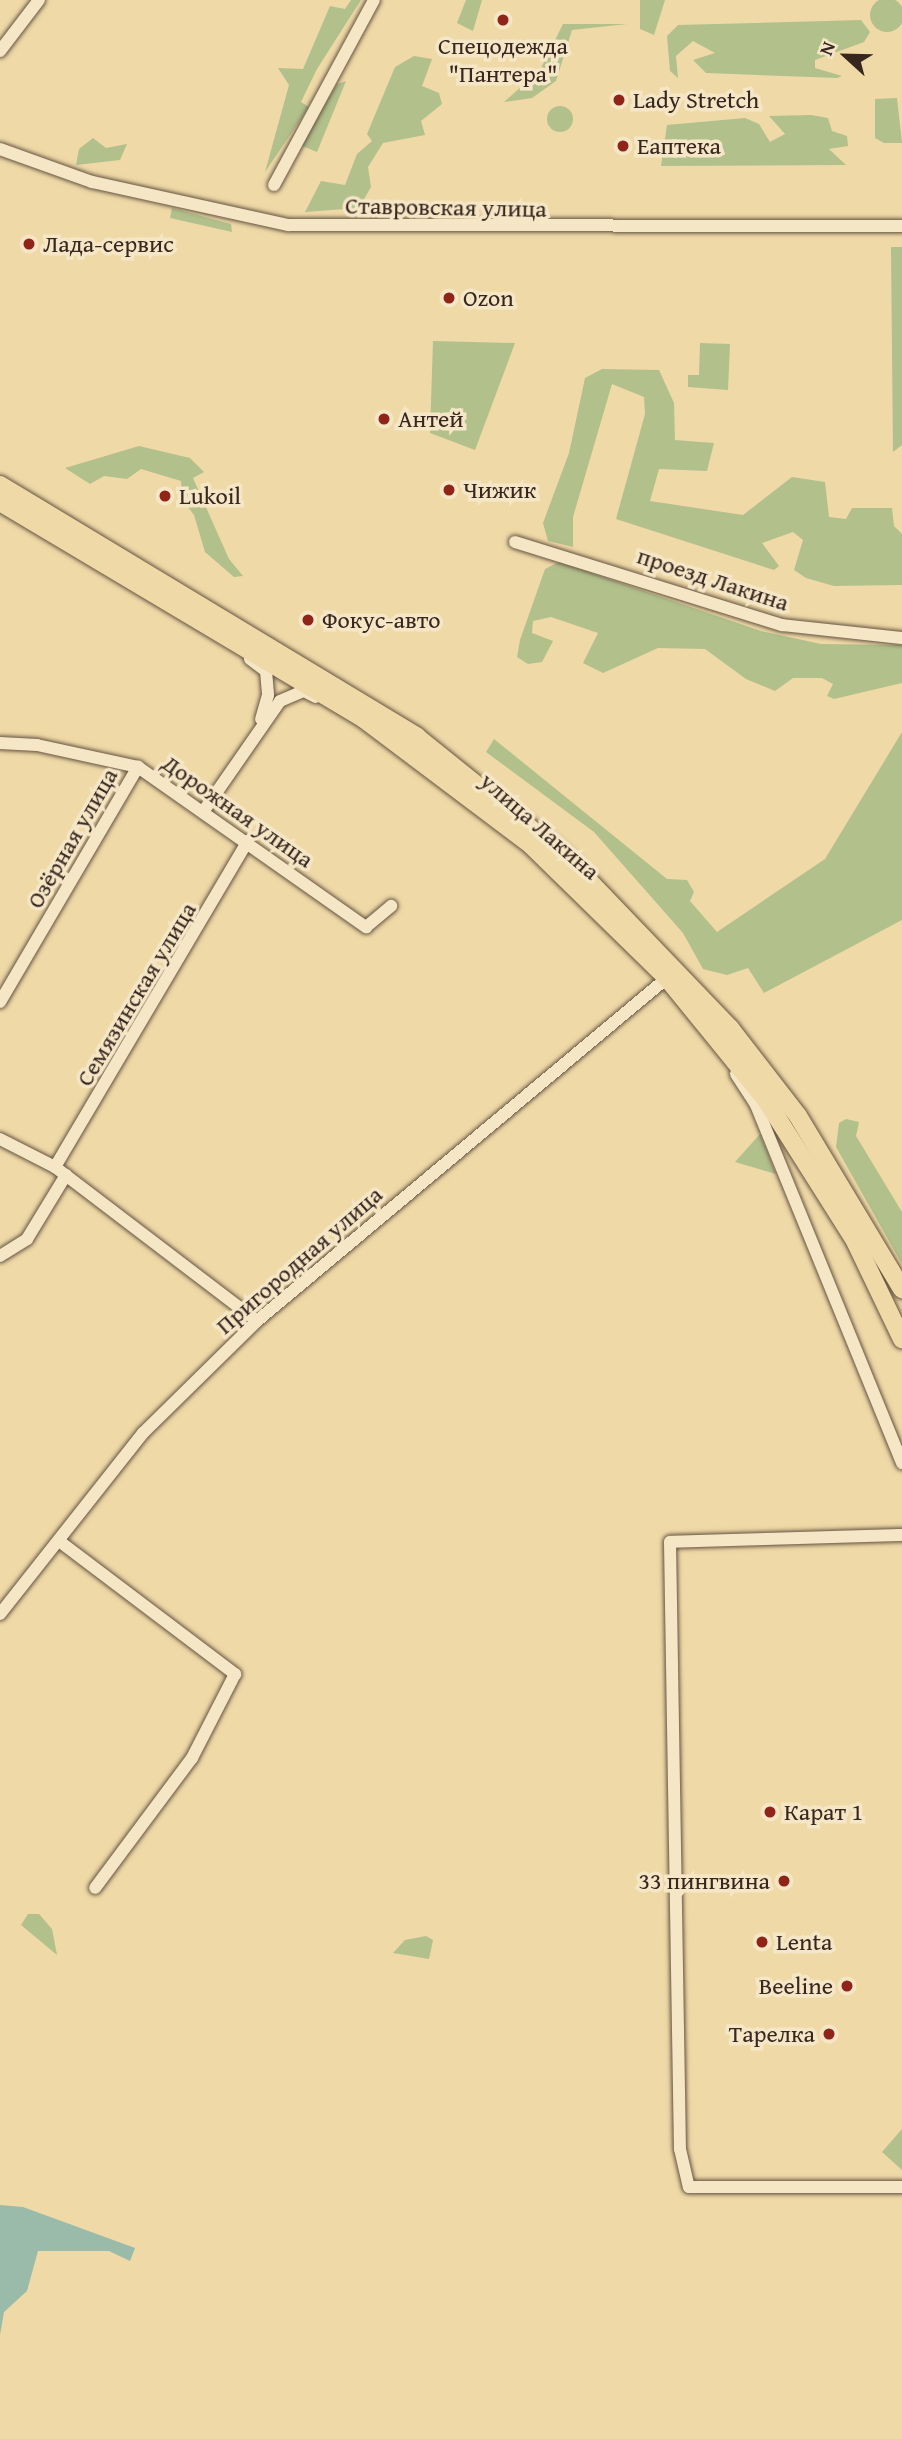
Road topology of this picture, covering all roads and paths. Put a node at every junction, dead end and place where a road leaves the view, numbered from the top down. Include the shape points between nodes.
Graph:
1 (39, 0) edge
2 (374, 0) edge
3 (0, 51) edge
4 (0, 149) edge
5 (274, 186) dead end
6 (902, 226) edge
7 (0, 485) edge
8 (0, 502) edge
9 (515, 542) dead end
10 (210, 626) junction
11 (902, 638) edge
12 (364, 719) junction
13 (260, 723) junction
14 (0, 743) edge
15 (138, 767) junction
16 (205, 809) junction
17 (248, 841) junction
18 (391, 906) dead end
19 (667, 978) junction
20 (0, 1002) edge
21 (713, 1034) junction
22 (0, 1139) edge
23 (55, 1167) junction
24 (66, 1175) junction
25 (0, 1256) edge
26 (902, 1289) edge
27 (257, 1321) junction
28 (902, 1339) edge
29 (902, 1463) edge
30 (902, 1535) edge
31 (59, 1541) junction
32 (0, 1614) edge
33 (96, 1888) dead end
34 (902, 2188) edge

1 - 3 street
2 - 5 street
4 - 6 street, Ставровская улица via 92,182 288,225
7 - 26 highway, улица Лакина via 417,737 564,855 730,1028 798,1116
8 - 10 highway, улица Лакина
9 - 11 street, проезд Лакина via 782,625
10 - 12 highway, улица Лакина
10 - 13 street via 266,671 268,695
12 - 13 street via 304,691 279,701
12 - 19 highway, улица Лакина via 531,845
13 - 16 street
14 - 15 street, Дорожная улица via 37,745
15 - 16 street, Дорожная улица
15 - 20 street, Озёрная улица
16 - 17 street, Дорожная улица
17 - 18 street, Дорожная улица via 366,927
17 - 23 street, Семязинская улица
19 - 21 highway, улица Лакина
19 - 27 street, Пригородная улица
21 - 28 highway, улица Лакина via 812,1168
21 - 29 street via 755,1105
22 - 23 street
23 - 24 street
24 - 25 street via 27,1239
24 - 27 street
27 - 31 street, Пригородная улица via 143,1433
30 - 34 street via 670,1542 680,2149 689,2187
31 - 32 street, Пригородная улица
31 - 33 street via 235,1674 192,1758

